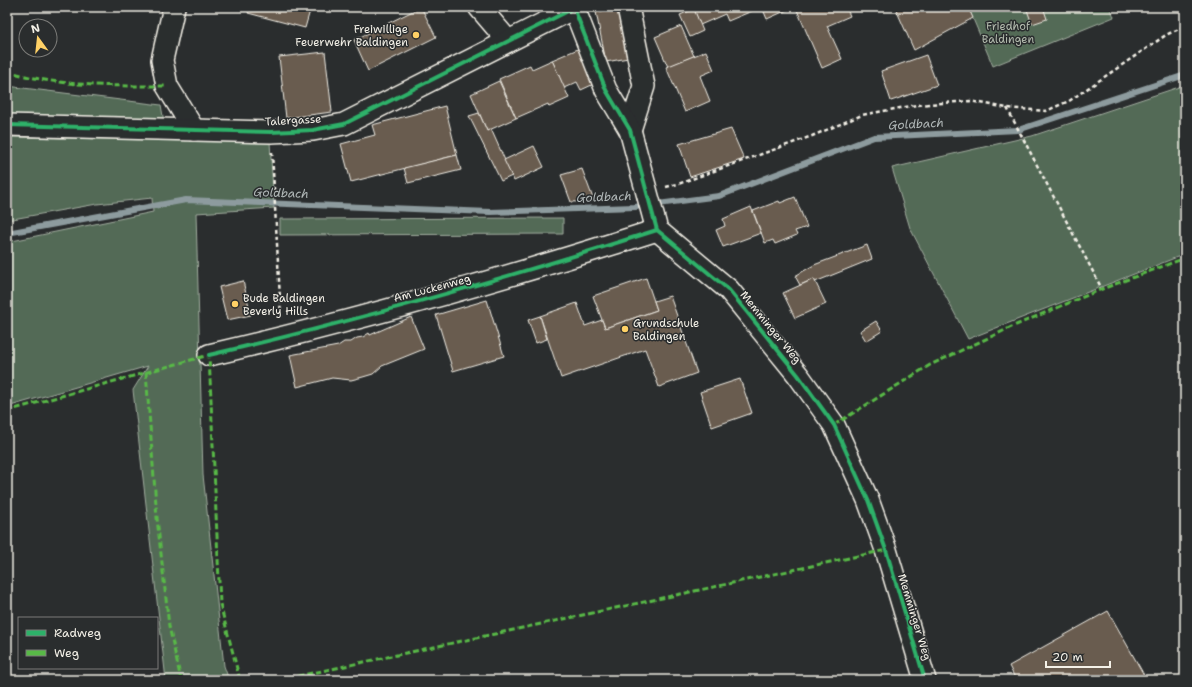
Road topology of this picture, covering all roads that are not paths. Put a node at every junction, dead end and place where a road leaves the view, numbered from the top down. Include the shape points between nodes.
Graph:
1 (174, 7) edge
2 (479, 7) edge
3 (575, 7) edge
4 (628, 7) edge
5 (508, 41) junction
6 (7, 125) edge
7 (194, 130) junction
8 (630, 130) junction
9 (656, 225) junction
10 (209, 354) dead end
11 (925, 680) edge

1 - 7 street via 162,60 166,86
2 - 5 street
3 - 5 street, Talergasse
3 - 8 street via 606,90
4 - 8 street via 644,86
5 - 7 street, Talergasse via 344,124 313,130 271,132
6 - 7 street, Talergasse
8 - 9 street
9 - 10 street, Am Luckenweg via 533,270 282,338
9 - 11 street, Memminger Weg via 729,290 798,375 834,425 868,500 886,550

